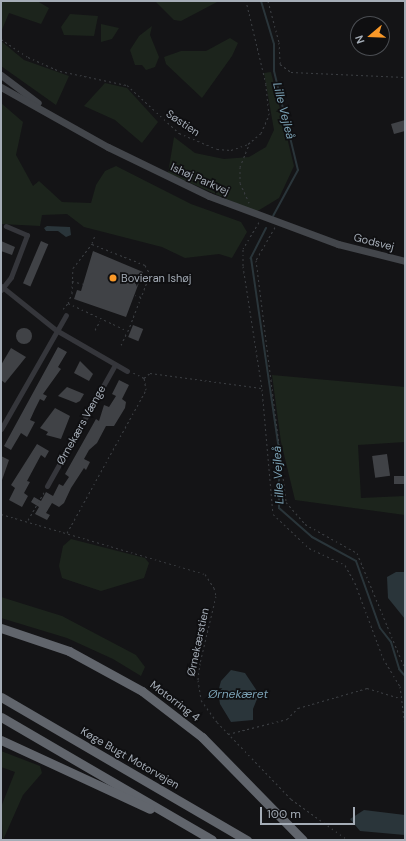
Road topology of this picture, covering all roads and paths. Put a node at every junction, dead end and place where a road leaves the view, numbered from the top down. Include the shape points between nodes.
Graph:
1 (246, 1) edge
2 (268, 1) edge
3 (1, 39) edge
4 (1, 76) edge
5 (405, 77) edge
6 (1, 87) edge
7 (60, 120) junction
8 (250, 142) junction
9 (255, 209) dead end
10 (263, 218) junction
11 (278, 224) junction
12 (6, 226) dead end
13 (95, 235) dead end
14 (92, 244) junction
15 (338, 244) joint
16 (405, 261) edge
17 (71, 281) junction
18 (83, 284) dead end
19 (2, 288) edge
20 (135, 294) dead end
21 (141, 297) junction
22 (68, 303) junction
23 (64, 313) joint
24 (101, 320) junction
25 (56, 330) junction
26 (95, 330) dead end
27 (128, 331) junction
28 (121, 345) dead end
29 (115, 365) junction
30 (127, 371) joint
31 (144, 378) junction
32 (262, 389) junction
33 (1, 429) edge
34 (47, 486) joint
35 (1, 514) edge
36 (27, 520) junction
37 (67, 533) junction
38 (1, 628) edge
39 (405, 669) edge
40 (1, 697) edge
41 (400, 698) junction
42 (1, 717) edge
43 (405, 726) edge
44 (228, 734) junction
45 (1, 740) edge
46 (172, 817) junction
47 (212, 840) edge
48 (247, 840) edge
49 (303, 840) edge
50 (348, 840) edge

1 - 8 path, Søstien via 266,84 268,115 261,133
2 - 5 path via 279,42 280,64 291,72
3 - 8 path, Søstien via 28,57 60,71 127,85 161,119 194,142 231,150
4 - 7 street, Ishøj Parkvej
6 - 7 street, Ishøj Parkvej
7 - 10 street, Ishøj Parkvej via 158,172
8 - 9 path via 240,167 240,183
10 - 11 street, Ishøj Parkvej
10 - 32 path via 252,230 243,249 243,266
11 - 15 street, Ishøj Parkvej
11 - 39 path via 256,260 286,502 305,524 358,553
12 - 19 street via 27,235 11,277
13 - 14 path
14 - 17 path via 73,268
14 - 21 path via 145,265 150,274
15 - 16 street, Godsvej
17 - 18 path
17 - 22 path via 72,293
19 - 25 street
20 - 21 path
21 - 27 path
22 - 23 path
22 - 24 path
23 - 25 street
24 - 26 path
24 - 27 path
25 - 29 street
25 - 33 street
27 - 28 path
29 - 30 street
29 - 34 street, Ørnekærs Vænge
30 - 31 path
31 - 32 path via 150,373
31 - 37 path via 146,390
32 - 41 path via 273,514 309,548 345,565 355,583 383,658 400,686
34 - 36 path
35 - 36 path, Ørnekærstien
36 - 37 path, Ørnekærstien
37 - 44 path, Ørnekærstien via 195,569 211,581 216,596 200,663 198,692 203,704
38 - 49 highway, Motorring 4 via 69,651 142,691 202,737
40 - 48 highway, Køge Bugt Motorvejen
41 - 43 path
41 - 44 path via 367,688 298,708 287,719
42 - 46 highway
44 - 50 path, Ørnekærstien via 291,799
45 - 46 highway via 41,757 123,799
46 - 47 highway

